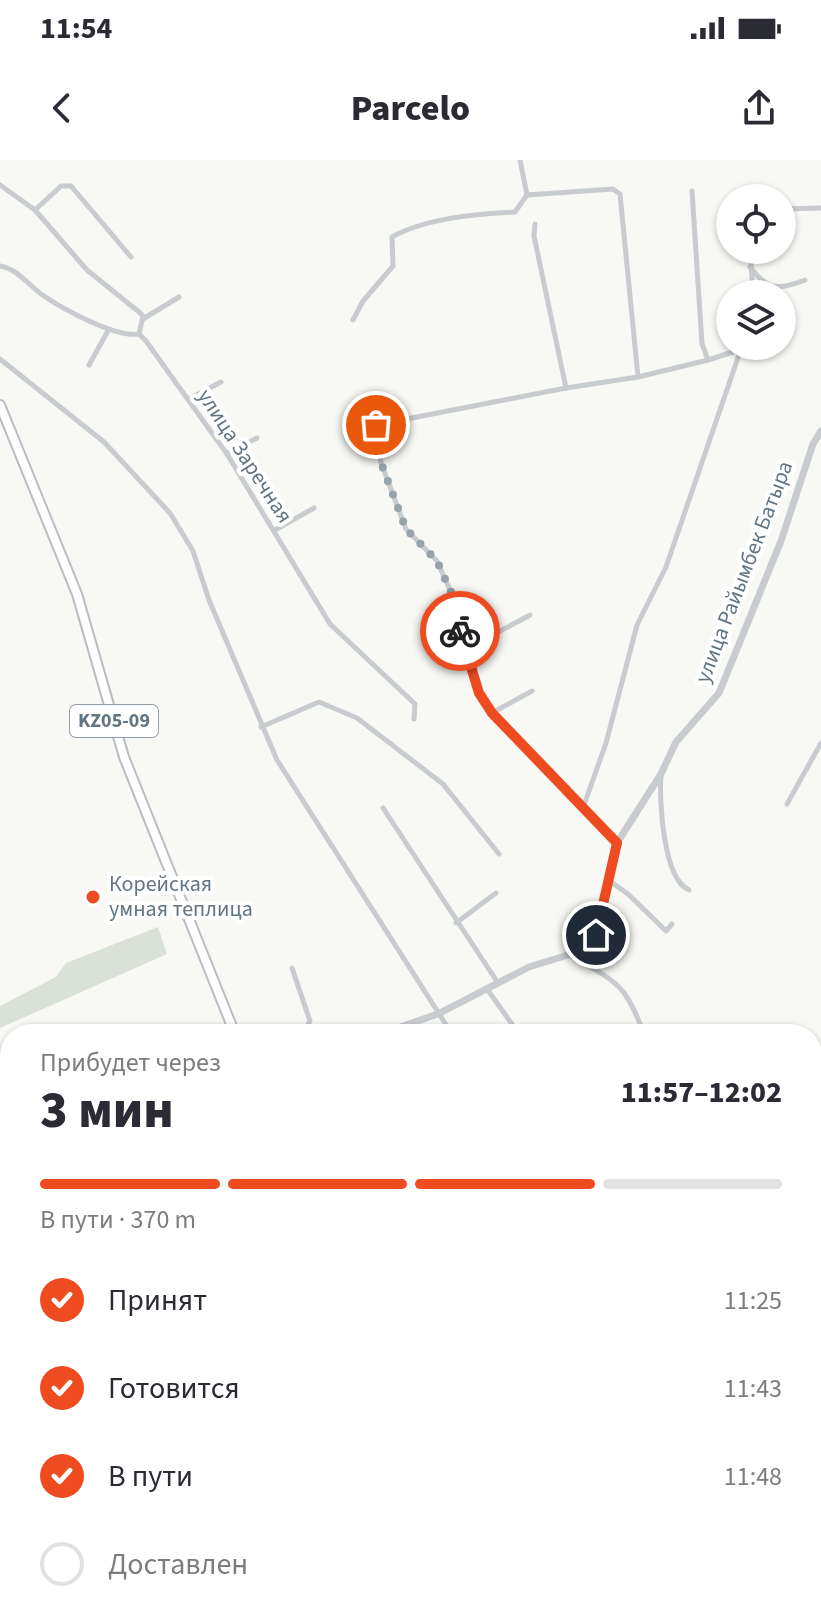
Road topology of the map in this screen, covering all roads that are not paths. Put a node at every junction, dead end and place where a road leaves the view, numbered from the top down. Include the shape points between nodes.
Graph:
1 (520, 160) edge
2 (0, 185) edge
3 (692, 191) dead end
4 (527, 195) junction
5 (821, 208) edge
6 (796, 209) edge
7 (35, 210) junction
8 (535, 224) dead end
9 (131, 257) dead end
10 (0, 266) edge
11 (750, 267) joint
12 (751, 280) edge
13 (805, 280) dead end
14 (179, 297) dead end
15 (143, 319) junction
16 (353, 320) dead end
17 (109, 329) junction
18 (139, 334) junction
19 (716, 357) edge
20 (0, 359) edge
21 (708, 360) junction
22 (737, 360) edge
23 (89, 365) dead end
24 (638, 377) junction
25 (221, 382) dead end
26 (566, 388) junction
27 (189, 399) junction
28 (0, 405) edge
29 (821, 431) edge
30 (257, 438) dead end
31 (227, 454) junction
32 (314, 508) dead end
33 (275, 530) junction
34 (530, 615) dead end
35 (465, 650) junction
36 (532, 691) dead end
37 (492, 713) junction
38 (414, 719) dead end
39 (261, 727) junction
40 (821, 743) edge
41 (661, 774) junction
42 (787, 804) dead end
43 (383, 808) dead end
44 (583, 808) junction
45 (617, 843) junction
46 (499, 854) dead end
47 (611, 882) junction
48 (689, 890) dead end
49 (496, 893) dead end
50 (456, 923) junction
51 (672, 924) dead end
52 (568, 954) junction
53 (292, 968) dead end
54 (498, 983) junction
55 (487, 989) junction
56 (438, 1014) junction
57 (231, 1024) edge
58 (308, 1024) edge
59 (409, 1024) edge
60 (445, 1024) edge
61 (512, 1024) edge
62 (639, 1024) edge

1 - 4 street
2 - 7 street
3 - 21 street via 702,344
4 - 16 street via 515,212 405,229 392,237 393,266
4 - 24 street via 613,189 620,194
5 - 6 street
7 - 9 street via 61,186 71,186
7 - 15 street via 87,270
8 - 26 street
10 - 17 street
11 - 12 street
11 - 13 street via 762,283 773,286
14 - 15 street
15 - 18 street
17 - 18 street
17 - 23 street
18 - 27 street, улица Заречная
19 - 21 street
20 - 39 street via 104,442 170,513 193,551
21 - 24 street
22 - 44 street via 666,567 637,625
24 - 26 street
25 - 27 street
26 - 35 street via 376,425 381,463 406,529 437,561 451,592
27 - 31 street, улица Заречная
28 - 57 main road, KZ05-09 via 77,594 124,757
29 - 41 street, улица Райымбек Батыра via 719,693 676,742
30 - 31 street
31 - 33 street, улица Заречная
32 - 33 street
33 - 38 street, улица Заречная via 330,624 415,704
34 - 35 street
35 - 37 street via 479,693
36 - 37 street
37 - 44 street
39 - 46 street via 319,702 357,718 443,784
39 - 56 street
40 - 42 street
41 - 45 street, улица Райымбек Батыра
41 - 48 street via 662,828 680,883
43 - 50 street
44 - 45 street
45 - 47 street, улица Райымбек Батыра
47 - 51 street via 666,931
47 - 52 street, улица Райымбек Батыра via 596,935
49 - 50 street
50 - 54 street
52 - 54 street, улица Райымбек Батыра
52 - 62 street via 621,986
53 - 58 street
54 - 55 street, улица Райымбек Батыра
55 - 56 street, улица Райымбек Батыра
55 - 61 street
56 - 59 street, улица Райымбек Батыра
56 - 60 street

